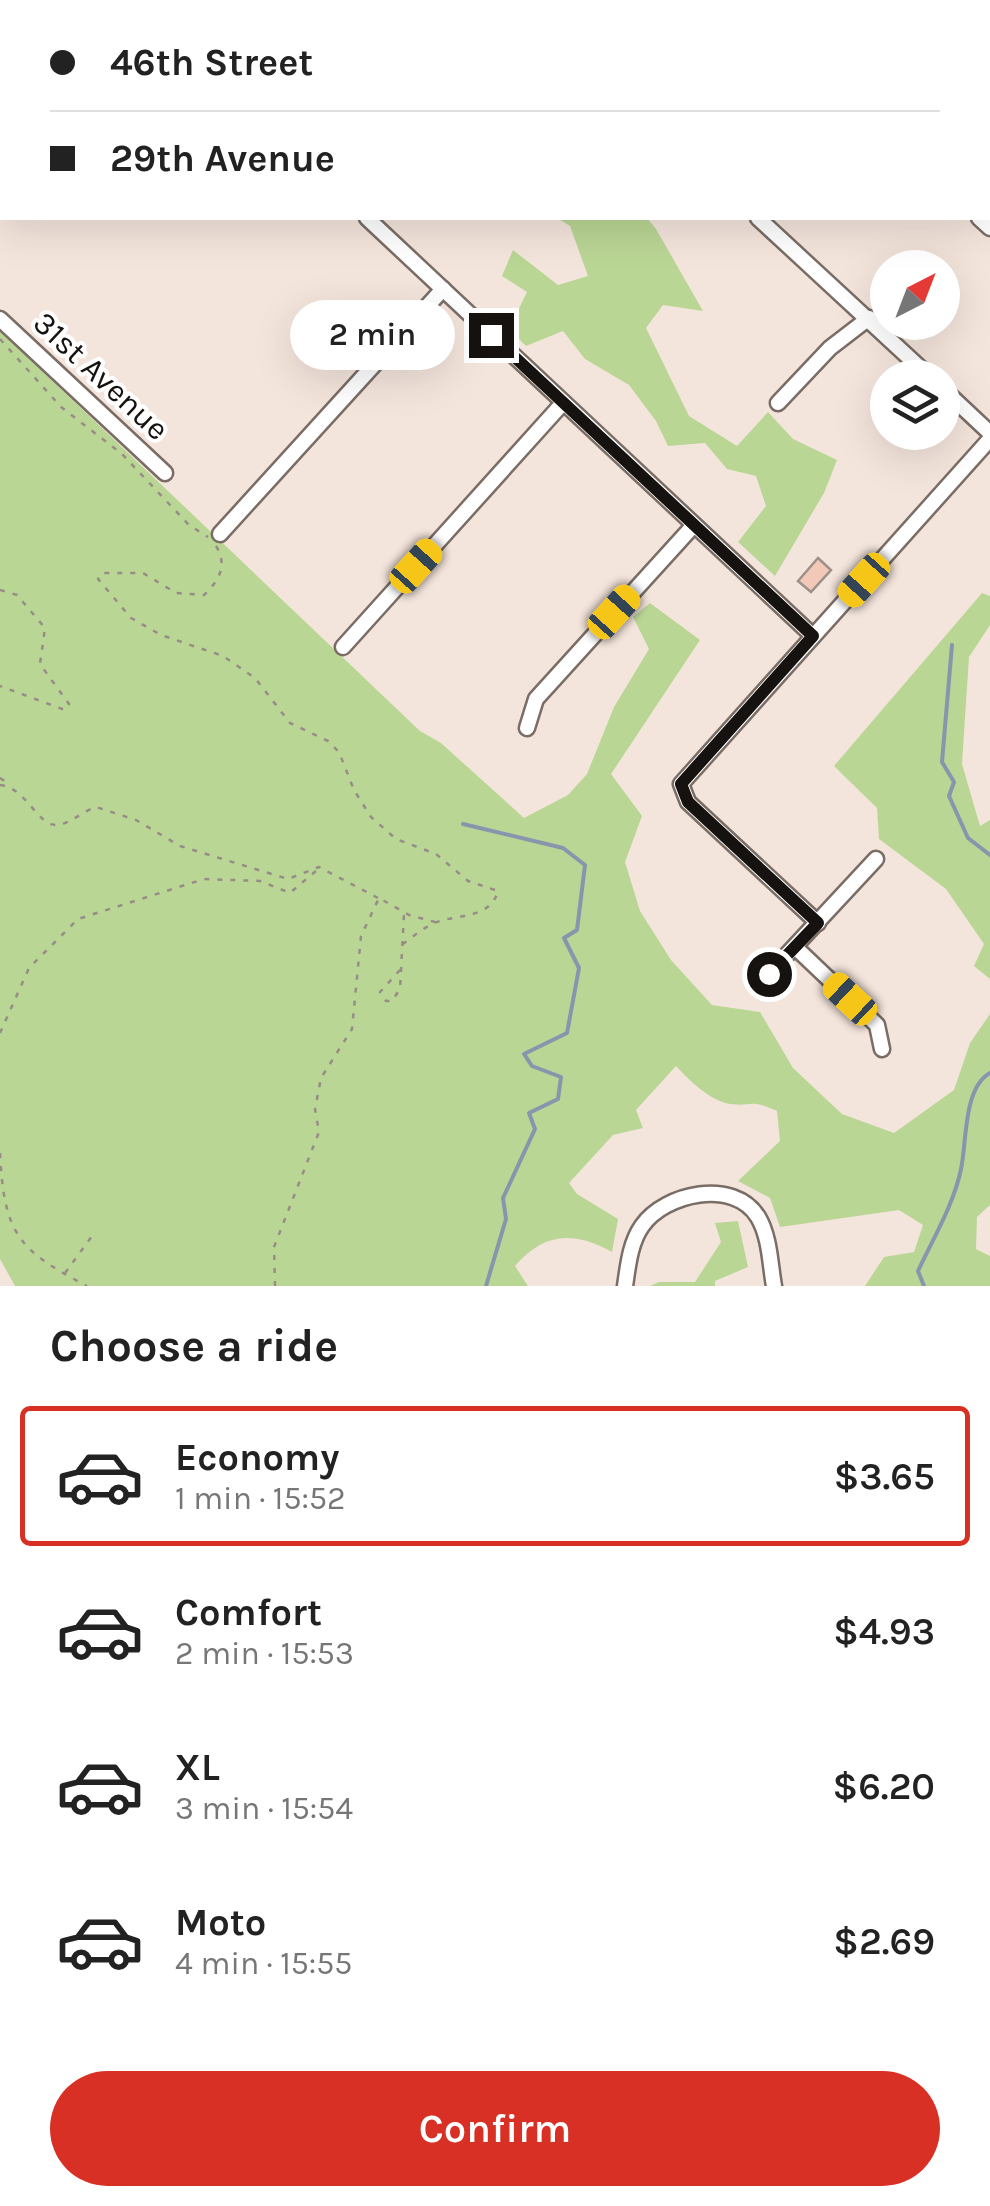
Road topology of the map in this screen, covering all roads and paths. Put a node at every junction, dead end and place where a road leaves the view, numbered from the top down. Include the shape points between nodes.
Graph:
1 (369, 220) edge
2 (760, 220) edge
3 (443, 289) junction
4 (868, 318) junction
5 (0, 319) edge
6 (0, 339) edge
7 (912, 360) edge
8 (778, 403) dead end
9 (562, 404) junction
10 (960, 406) edge
11 (990, 436) edge
12 (165, 473) dead end
13 (694, 525) junction
14 (220, 534) dead end
15 (0, 590) edge
16 (813, 636) junction
17 (344, 646) dead end
18 (0, 686) edge
19 (527, 728) dead end
20 (0, 778) edge
21 (0, 785) edge
22 (14, 787) junction
23 (876, 859) dead end
24 (319, 868) junction
25 (378, 898) junction
26 (404, 913) junction
27 (437, 922) junction
28 (818, 923) junction
29 (402, 944) junction
30 (795, 946) junction
31 (400, 970) junction
32 (769, 974) dead end
33 (0, 1032) edge
34 (882, 1049) dead end
35 (0, 1153) edge
36 (92, 1236) dead end
37 (64, 1274) junction
38 (87, 1286) edge
39 (275, 1286) edge
40 (624, 1286) edge
41 (774, 1286) edge

1 - 3 street
2 - 4 street
3 - 9 street
3 - 14 street
4 - 7 street
4 - 8 street
5 - 12 street, 31st Avenue
6 - 27 path via 61,407 122,454 220,551 216,584 193,597 143,573 102,573 98,579 132,618 222,656 255,678 290,724 338,752 372,818 396,839 436,854 468,881 498,891 482,910
9 - 13 street
9 - 17 street
10 - 11 street
11 - 16 street
13 - 16 street
13 - 19 street via 536,699
15 - 18 path via 18,595 46,628 40,664 68,704 65,710
16 - 28 street via 690,770 681,790
20 - 22 path
21 - 22 path
22 - 24 path via 44,821 58,825 96,807 136,820 180,846 288,879
23 - 28 street
24 - 25 path
24 - 33 path via 290,892 260,881 204,879 78,919 29,968
25 - 26 path
25 - 39 path via 360,936 352,1029 321,1078 319,1132 274,1247
26 - 27 path
26 - 29 path
27 - 29 path
28 - 30 street
29 - 31 path
30 - 32 street
30 - 34 street via 878,1025
31 - 31 path via 380,992 386,1002 400,990
35 - 37 path via 10,1223 48,1268
36 - 37 path
37 - 38 path
40 - 41 street via 632,1246 650,1216 672,1203 716,1194 744,1202 759,1219

